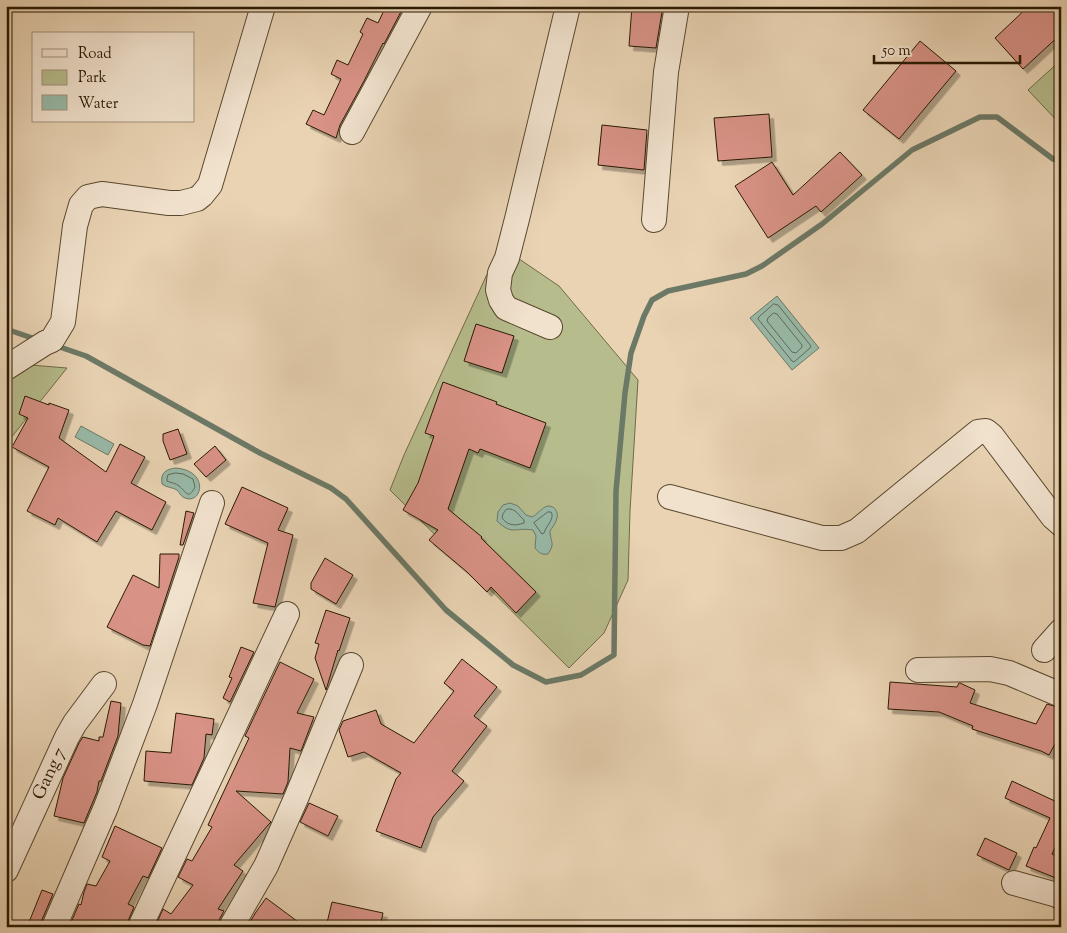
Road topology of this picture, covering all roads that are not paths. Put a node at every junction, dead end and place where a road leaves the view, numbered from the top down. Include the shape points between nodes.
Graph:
1 (263, 6) edge
2 (420, 6) edge
3 (568, 6) edge
4 (677, 6) edge
5 (352, 132) dead end
6 (654, 220) dead end
7 (550, 327) dead end
8 (8, 367) edge
9 (670, 497) dead end
10 (212, 503) dead end
11 (1061, 524) edge
12 (287, 614) dead end
13 (1061, 630) edge
14 (1044, 650) dead end
15 (351, 665) dead end
16 (918, 670) dead end
17 (104, 684) dead end
18 (1061, 695) edge
19 (6, 870) edge
20 (1014, 883) dead end
21 (1061, 897) edge
22 (54, 927) edge
23 (140, 927) edge
24 (231, 927) edge

1 - 8 street via 210,185 197,199 181,203 102,194 88,196 75,226 63,322 52,340
2 - 5 street
3 - 7 street via 498,290 506,308
4 - 6 street via 666,72
9 - 11 street via 822,538 841,538 857,531 978,432 986,431
10 - 22 street via 145,704 106,807
12 - 23 street
13 - 14 street
15 - 24 street via 266,866
16 - 18 street via 990,668
17 - 19 street, Gang 7 via 67,737
20 - 21 street

